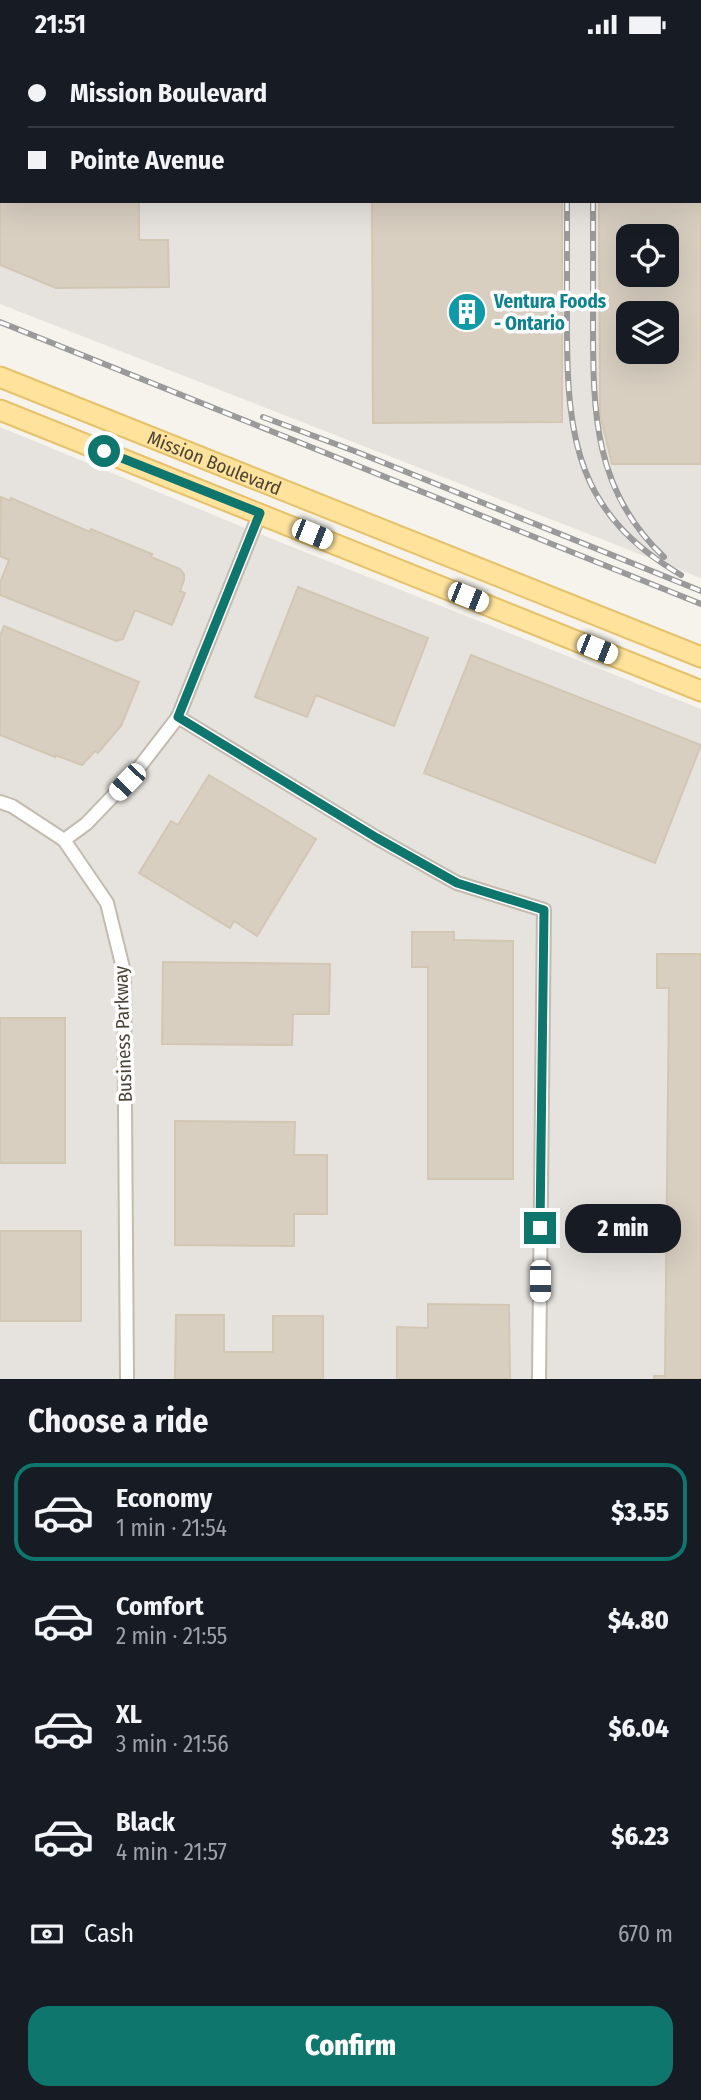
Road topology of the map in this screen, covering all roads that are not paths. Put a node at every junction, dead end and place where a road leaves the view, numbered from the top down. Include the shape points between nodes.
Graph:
1 (0, 377) edge
2 (0, 410) edge
3 (260, 513) junction
4 (701, 657) edge
5 (701, 691) edge
6 (178, 717) junction
7 (0, 802) edge
8 (64, 840) junction
9 (127, 1379) edge
10 (539, 1379) edge

1 - 4 main road, Mission Boulevard
2 - 3 main road, Mission Boulevard
3 - 5 main road, Mission Boulevard
3 - 6 street
6 - 8 street via 134,774
6 - 10 street via 457,883 544,910
7 - 8 street
8 - 9 street, Business Parkway via 107,903 124,972

